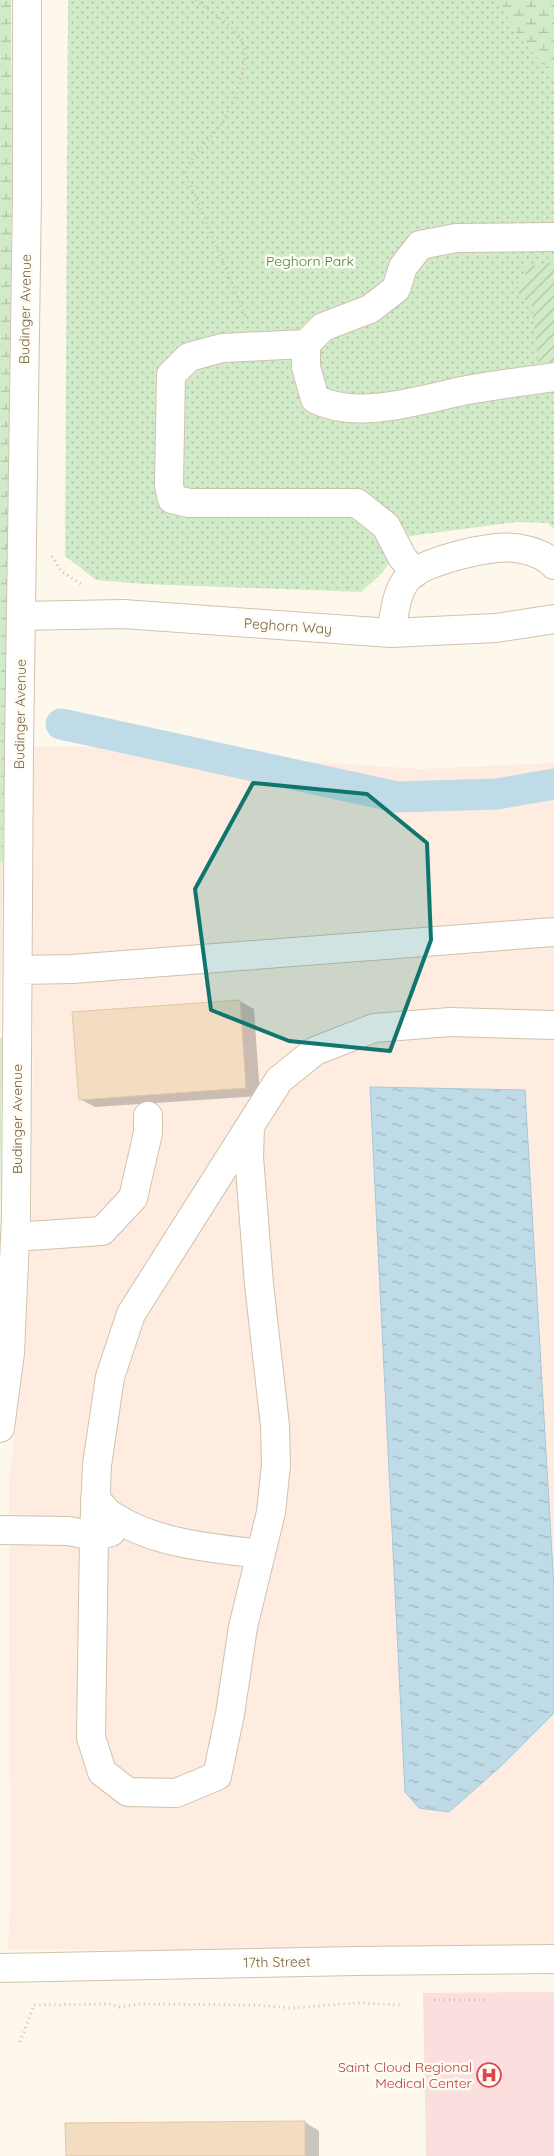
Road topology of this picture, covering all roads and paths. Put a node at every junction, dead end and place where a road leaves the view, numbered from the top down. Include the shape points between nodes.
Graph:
1 (27, 0) edge
2 (196, 0) edge
3 (554, 237) edge
4 (306, 344) junction
5 (260, 347) junction
6 (554, 377) edge
7 (22, 532) junction
8 (554, 565) edge
9 (416, 573) junction
10 (88, 587) dead end
11 (21, 616) junction
12 (554, 619) edge
13 (391, 633) junction
14 (554, 932) edge
15 (18, 970) junction
16 (554, 1025) edge
17 (148, 1116) dead end
18 (250, 1126) junction
19 (15, 1237) junction
20 (0, 1428) edge
21 (95, 1498) junction
22 (0, 1530) edge
23 (143, 1531) junction
24 (94, 1536) junction
25 (261, 1554) junction
26 (554, 1959) edge
27 (0, 1968) edge
28 (434, 2000) dead end
29 (487, 2000) dead end
30 (402, 2005) dead end
31 (20, 2042) dead end

1 - 7 street, Budinger Avenue
2 - 5 path via 229,26 243,43 244,62 233,104 218,128 192,156 185,172
3 - 4 street via 456,238 420,245 403,267 396,289 370,309 323,327
4 - 5 street
4 - 6 street via 306,367 315,398 330,407 389,407 468,390
5 - 9 street via 222,348 188,357 171,375 169,485 172,499 188,503 357,503 386,526 402,557
7 - 10 path via 43,530 48,550 62,571
7 - 11 street, Budinger Avenue
8 - 9 street via 527,550 498,548 433,562
9 - 13 street via 408,578 400,594
11 - 13 street, Peghorn Way via 123,614
11 - 15 street, Budinger Avenue
12 - 13 street, Peghorn Way via 496,628
14 - 15 street via 72,970
15 - 19 street, Budinger Avenue
16 - 18 street via 450,1022 374,1028 315,1050 279,1080
17 - 19 street via 148,1133 133,1198 102,1231
18 - 21 street via 131,1314 110,1377
18 - 25 street via 249,1157 258,1284 275,1426 272,1512
19 - 20 street, Budinger Avenue via 10,1353
21 - 23 street via 110,1514
21 - 24 street
22 - 24 street via 68,1531
23 - 24 street
23 - 25 street via 200,1546
24 - 25 street via 91,1737 102,1772 128,1792 176,1793 217,1776 243,1628
26 - 27 street, 17th Street
28 - 29 path
30 - 31 path via 356,2003 293,2008 234,2004 34,2005

